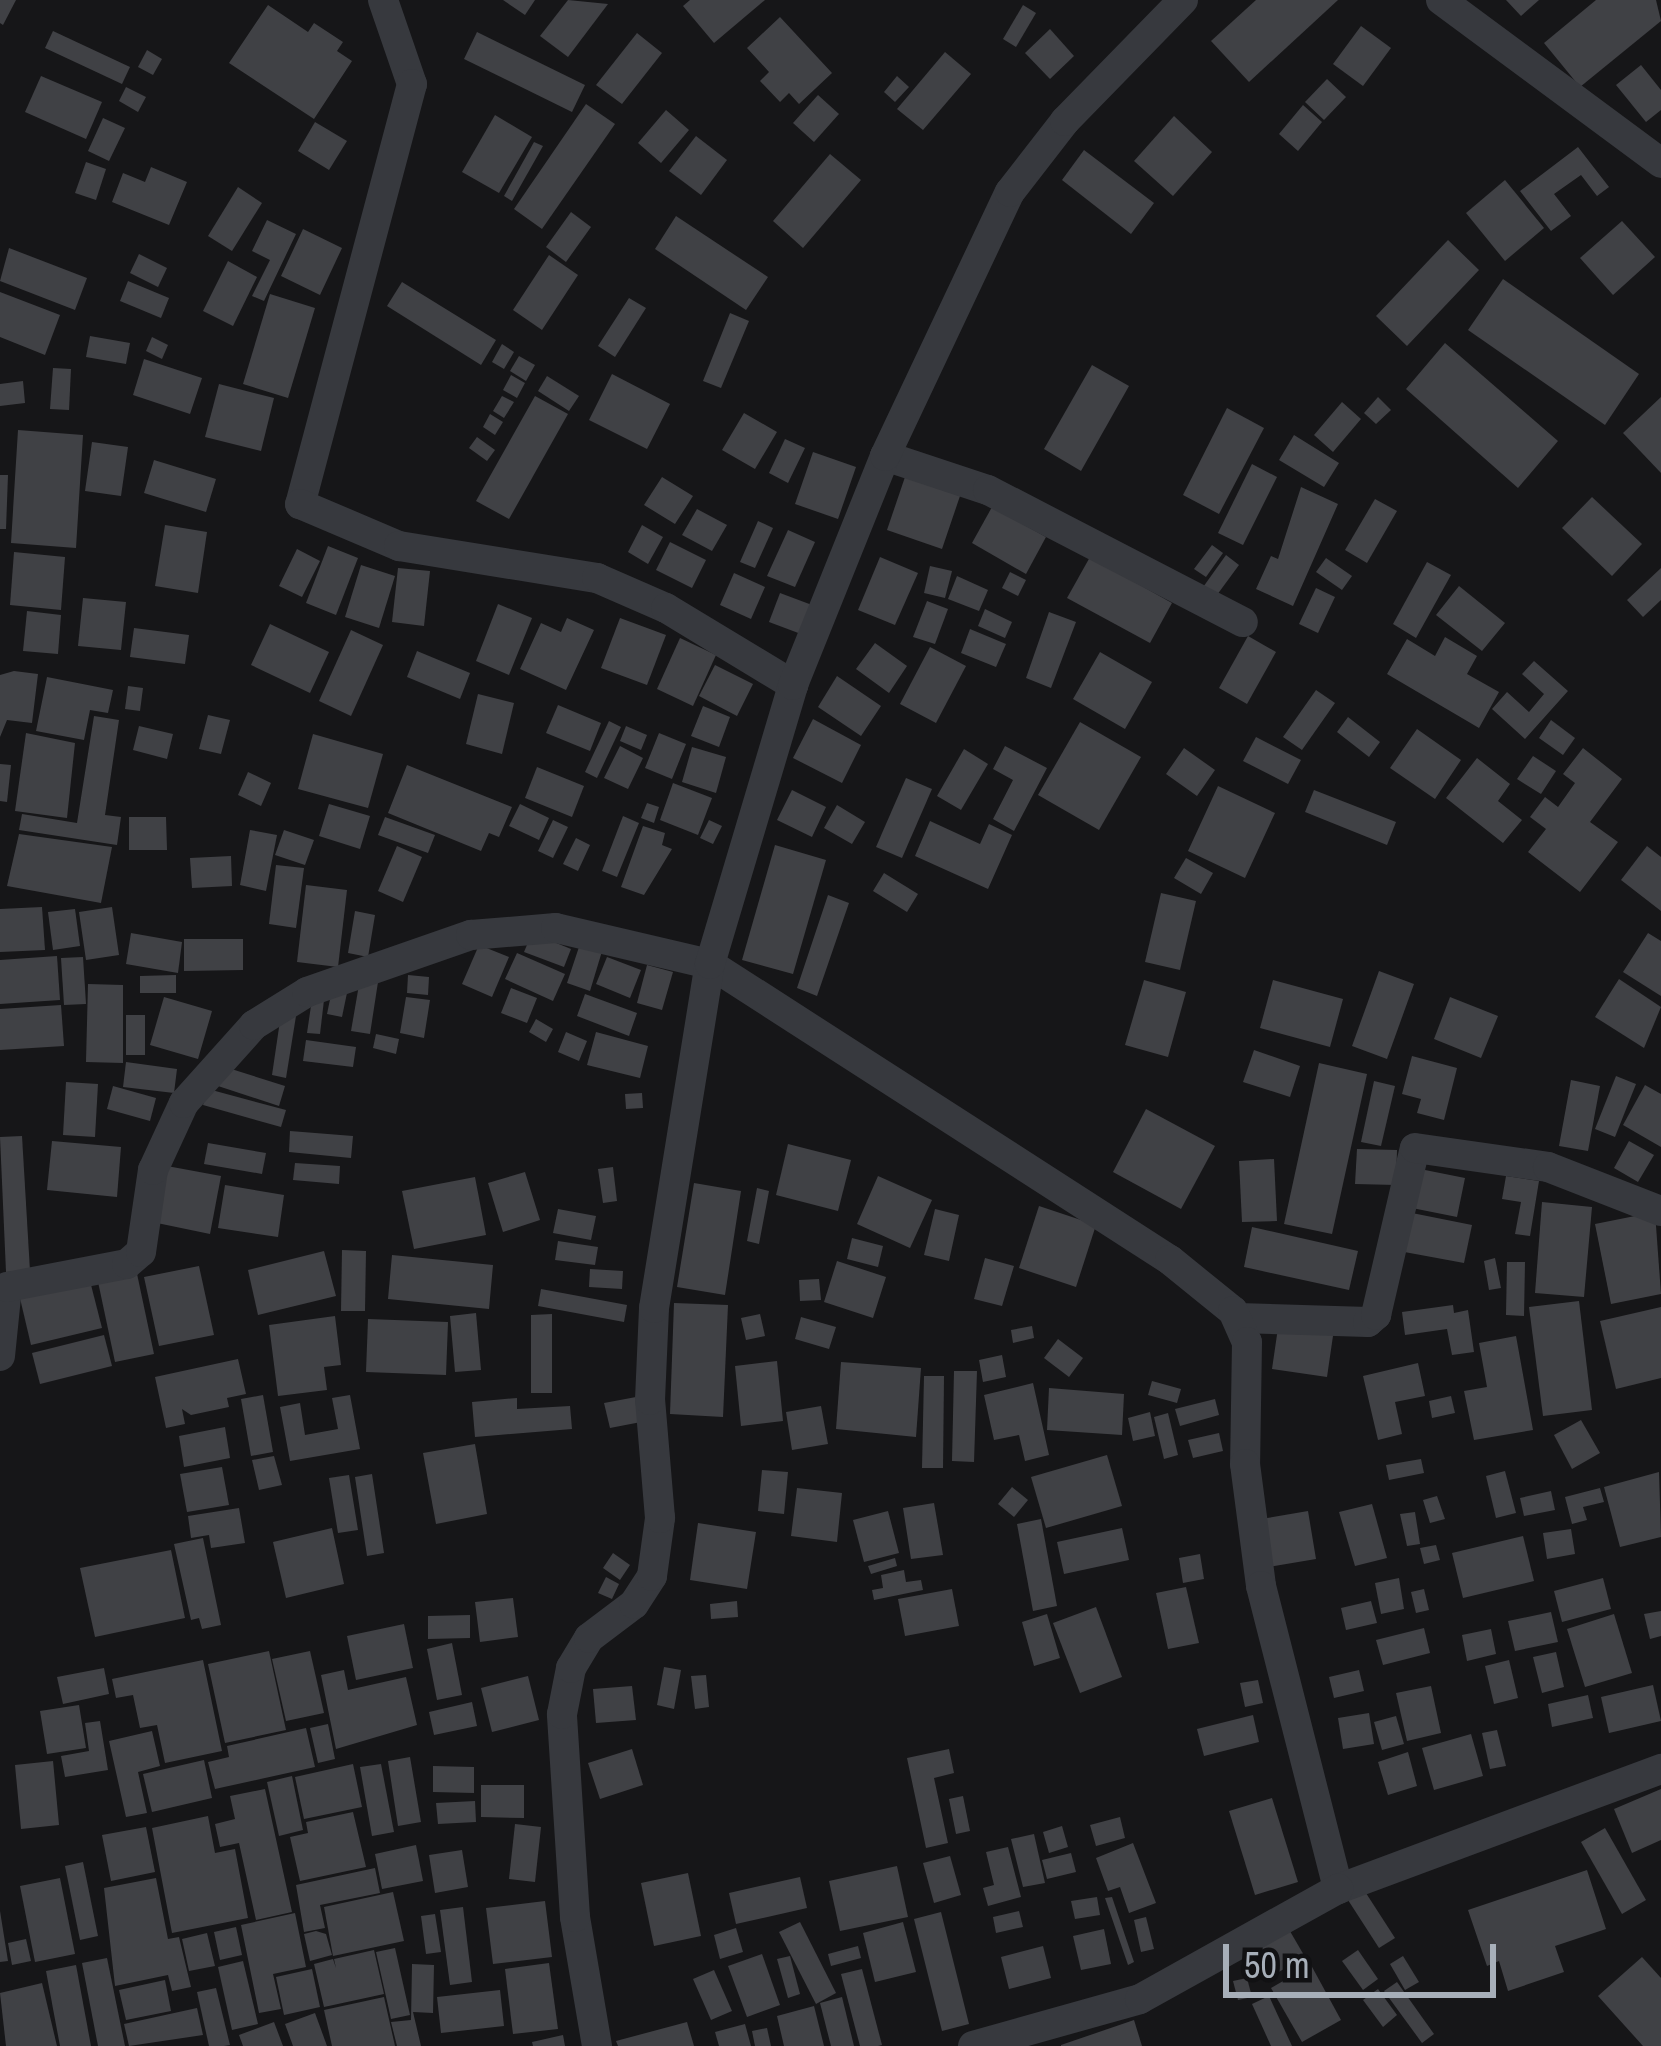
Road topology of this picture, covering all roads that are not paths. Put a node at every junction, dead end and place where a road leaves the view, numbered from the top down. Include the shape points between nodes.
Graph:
1 (382, 0) edge
2 (1183, 0) edge
3 (1442, 0) edge
4 (1661, 163) edge
5 (885, 456) junction
6 (1243, 622) dead end
7 (793, 685) junction
8 (710, 964) junction
9 (1661, 1211) edge
10 (4, 1287) edge
11 (1238, 1318) junction
12 (0, 1356) edge
13 (1661, 1769) edge
14 (1338, 1889) junction
15 (1043, 2035) edge
16 (597, 2046) edge
17 (974, 2046) edge

1 - 7 street via 412,84 300,503 399,546 597,578 666,608
2 - 5 street via 1065,121 1010,191
3 - 4 street
5 - 6 street via 988,490
5 - 7 street
7 - 8 street
8 - 10 street via 556,928 471,934 307,992 254,1025 184,1103 153,1170 141,1252 127,1264
8 - 11 street via 1170,1260
8 - 16 street via 654,1308 650,1400 660,1518 652,1576 634,1604 589,1639 571,1668 562,1714 575,1917
9 - 11 street via 1548,1167 1415,1148 1376,1315 1368,1322
10 - 12 street
11 - 14 street via 1247,1342 1245,1464 1261,1586
13 - 14 street
14 - 15 street via 1140,1999
15 - 17 street

